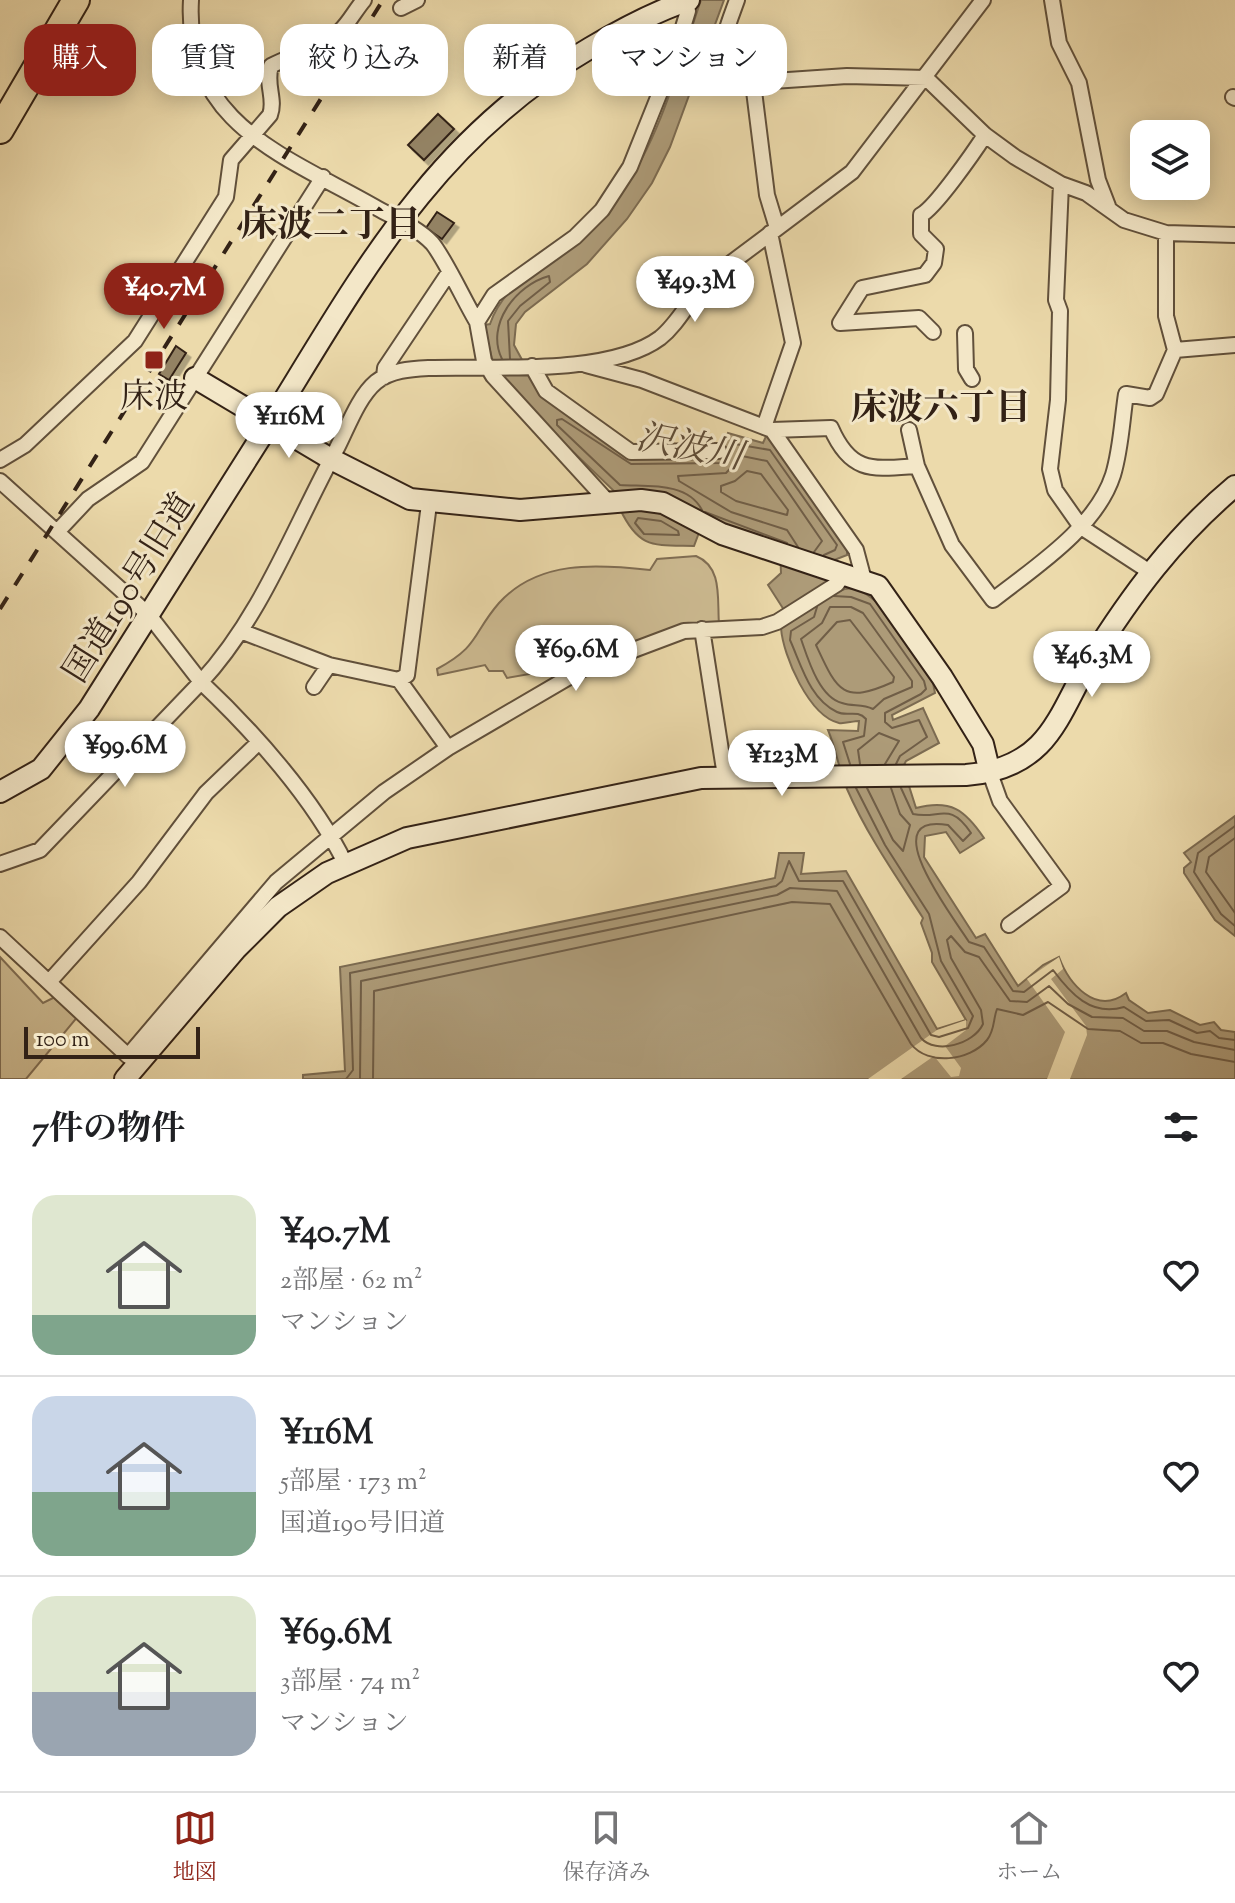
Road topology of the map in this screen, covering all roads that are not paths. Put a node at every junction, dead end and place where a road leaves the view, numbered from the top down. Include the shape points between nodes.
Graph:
1 (76, 0) edge
2 (191, 0) edge
3 (364, 0) edge
4 (417, 0) edge
5 (737, 0) edge
6 (983, 0) edge
7 (1052, 0) edge
8 (678, 2) edge
9 (401, 8) dead end
10 (729, 24) edge
11 (926, 78) junction
12 (787, 80) edge
13 (755, 96) edge
14 (0, 130) edge
15 (249, 135) junction
16 (985, 135) junction
17 (323, 177) junction
18 (1061, 184) junction
19 (1108, 206) junction
20 (398, 220) junction
21 (774, 231) junction
22 (1166, 233) junction
23 (1235, 235) edge
24 (448, 274) junction
25 (481, 318) junction
26 (933, 332) dead end
27 (965, 333) dead end
28 (1235, 345) edge
29 (1175, 350) junction
30 (584, 364) junction
31 (489, 366) junction
32 (530, 366) junction
33 (384, 377) junction
34 (195, 378) junction
35 (972, 379) dead end
36 (269, 423) junction
37 (768, 429) junction
38 (909, 430) dead end
39 (719, 451) dead end
40 (331, 459) junction
41 (0, 460) edge
42 (917, 466) junction
43 (0, 481) edge
44 (1235, 486) edge
45 (609, 503) junction
46 (429, 504) junction
47 (1081, 527) junction
48 (57, 532) junction
49 (1150, 572) junction
50 (843, 577) junction
51 (149, 615) junction
52 (702, 629) junction
53 (243, 632) junction
54 (329, 665) junction
55 (399, 680) junction
56 (201, 682) junction
57 (314, 687) dead end
58 (258, 743) junction
59 (448, 748) junction
60 (990, 773) junction
61 (725, 776) junction
62 (0, 792) edge
63 (331, 834) junction
64 (345, 863) junction
65 (0, 864) edge
66 (1009, 925) dead end
67 (0, 937) edge
68 (49, 982) junction
69 (125, 1079) edge

1 - 14 highway
2 - 15 street via 190,17 207,86 218,106
3 - 15 street via 340,32 271,66 267,80 273,107
4 - 9 street
5 - 10 street
6 - 11 street
7 - 19 street via 1059,43 1081,93
8 - 20 street, 国道190号旧道 via 534,84 451,157
8 - 25 street via 688,11 630,167 602,210 575,237 494,295
11 - 12 street
11 - 16 street
11 - 21 street via 852,172
13 - 21 street
15 - 17 street
15 - 41 street via 231,160 226,197 135,341 25,445
16 - 18 street
16 - 26 street via 935,206 921,215 921,234 936,249 925,275 862,288 840,323 919,318
17 - 20 street
17 - 34 street
18 - 19 street
18 - 47 street via 1058,400 1050,469 1055,490
19 - 22 street via 1124,220
20 - 24 street via 432,244
20 - 36 street, 国道190号旧道
21 - 30 street via 707,281 656,341
21 - 37 street via 793,343
22 - 23 street
22 - 29 street via 1166,316
24 - 25 street
24 - 33 street
25 - 31 street
27 - 35 street via 966,369
28 - 29 street
29 - 47 street via 1156,394 1126,394 1113,476
30 - 32 street
30 - 37 street via 642,380
31 - 32 street
31 - 33 street via 405,370
31 - 45 street via 512,400
32 - 39 street via 546,391 631,452
33 - 40 street via 369,390
34 - 36 street
34 - 48 street via 142,462 88,499
36 - 40 street
36 - 51 street, 国道190号旧道
37 - 42 street via 831,428 850,460 867,467
37 - 50 street via 856,550
38 - 42 street
40 - 46 street
40 - 53 street
42 - 47 street via 952,545 993,600
43 - 48 street
44 - 49 street via 1194,521
45 - 46 street via 520,510
45 - 50 street via 663,503
46 - 55 street via 407,675
47 - 49 street
48 - 51 street
49 - 60 street via 1052,729 1027,755
50 - 52 street via 762,627
50 - 60 street via 878,586 983,744
51 - 56 street
51 - 62 street, 国道190号旧道 via 55,755 30,777
52 - 59 street via 640,645 583,669
52 - 61 street
53 - 54 street
53 - 56 street
54 - 55 street
54 - 57 street
55 - 59 street
56 - 58 street
56 - 65 street via 40,850
58 - 63 street
58 - 68 street via 206,793 139,882
59 - 63 street
60 - 61 street
60 - 66 street via 1000,801 1062,886
61 - 64 street via 444,829
63 - 64 street
63 - 68 street via 276,882 128,1056
64 - 69 street via 295,893 257,925
67 - 68 street

